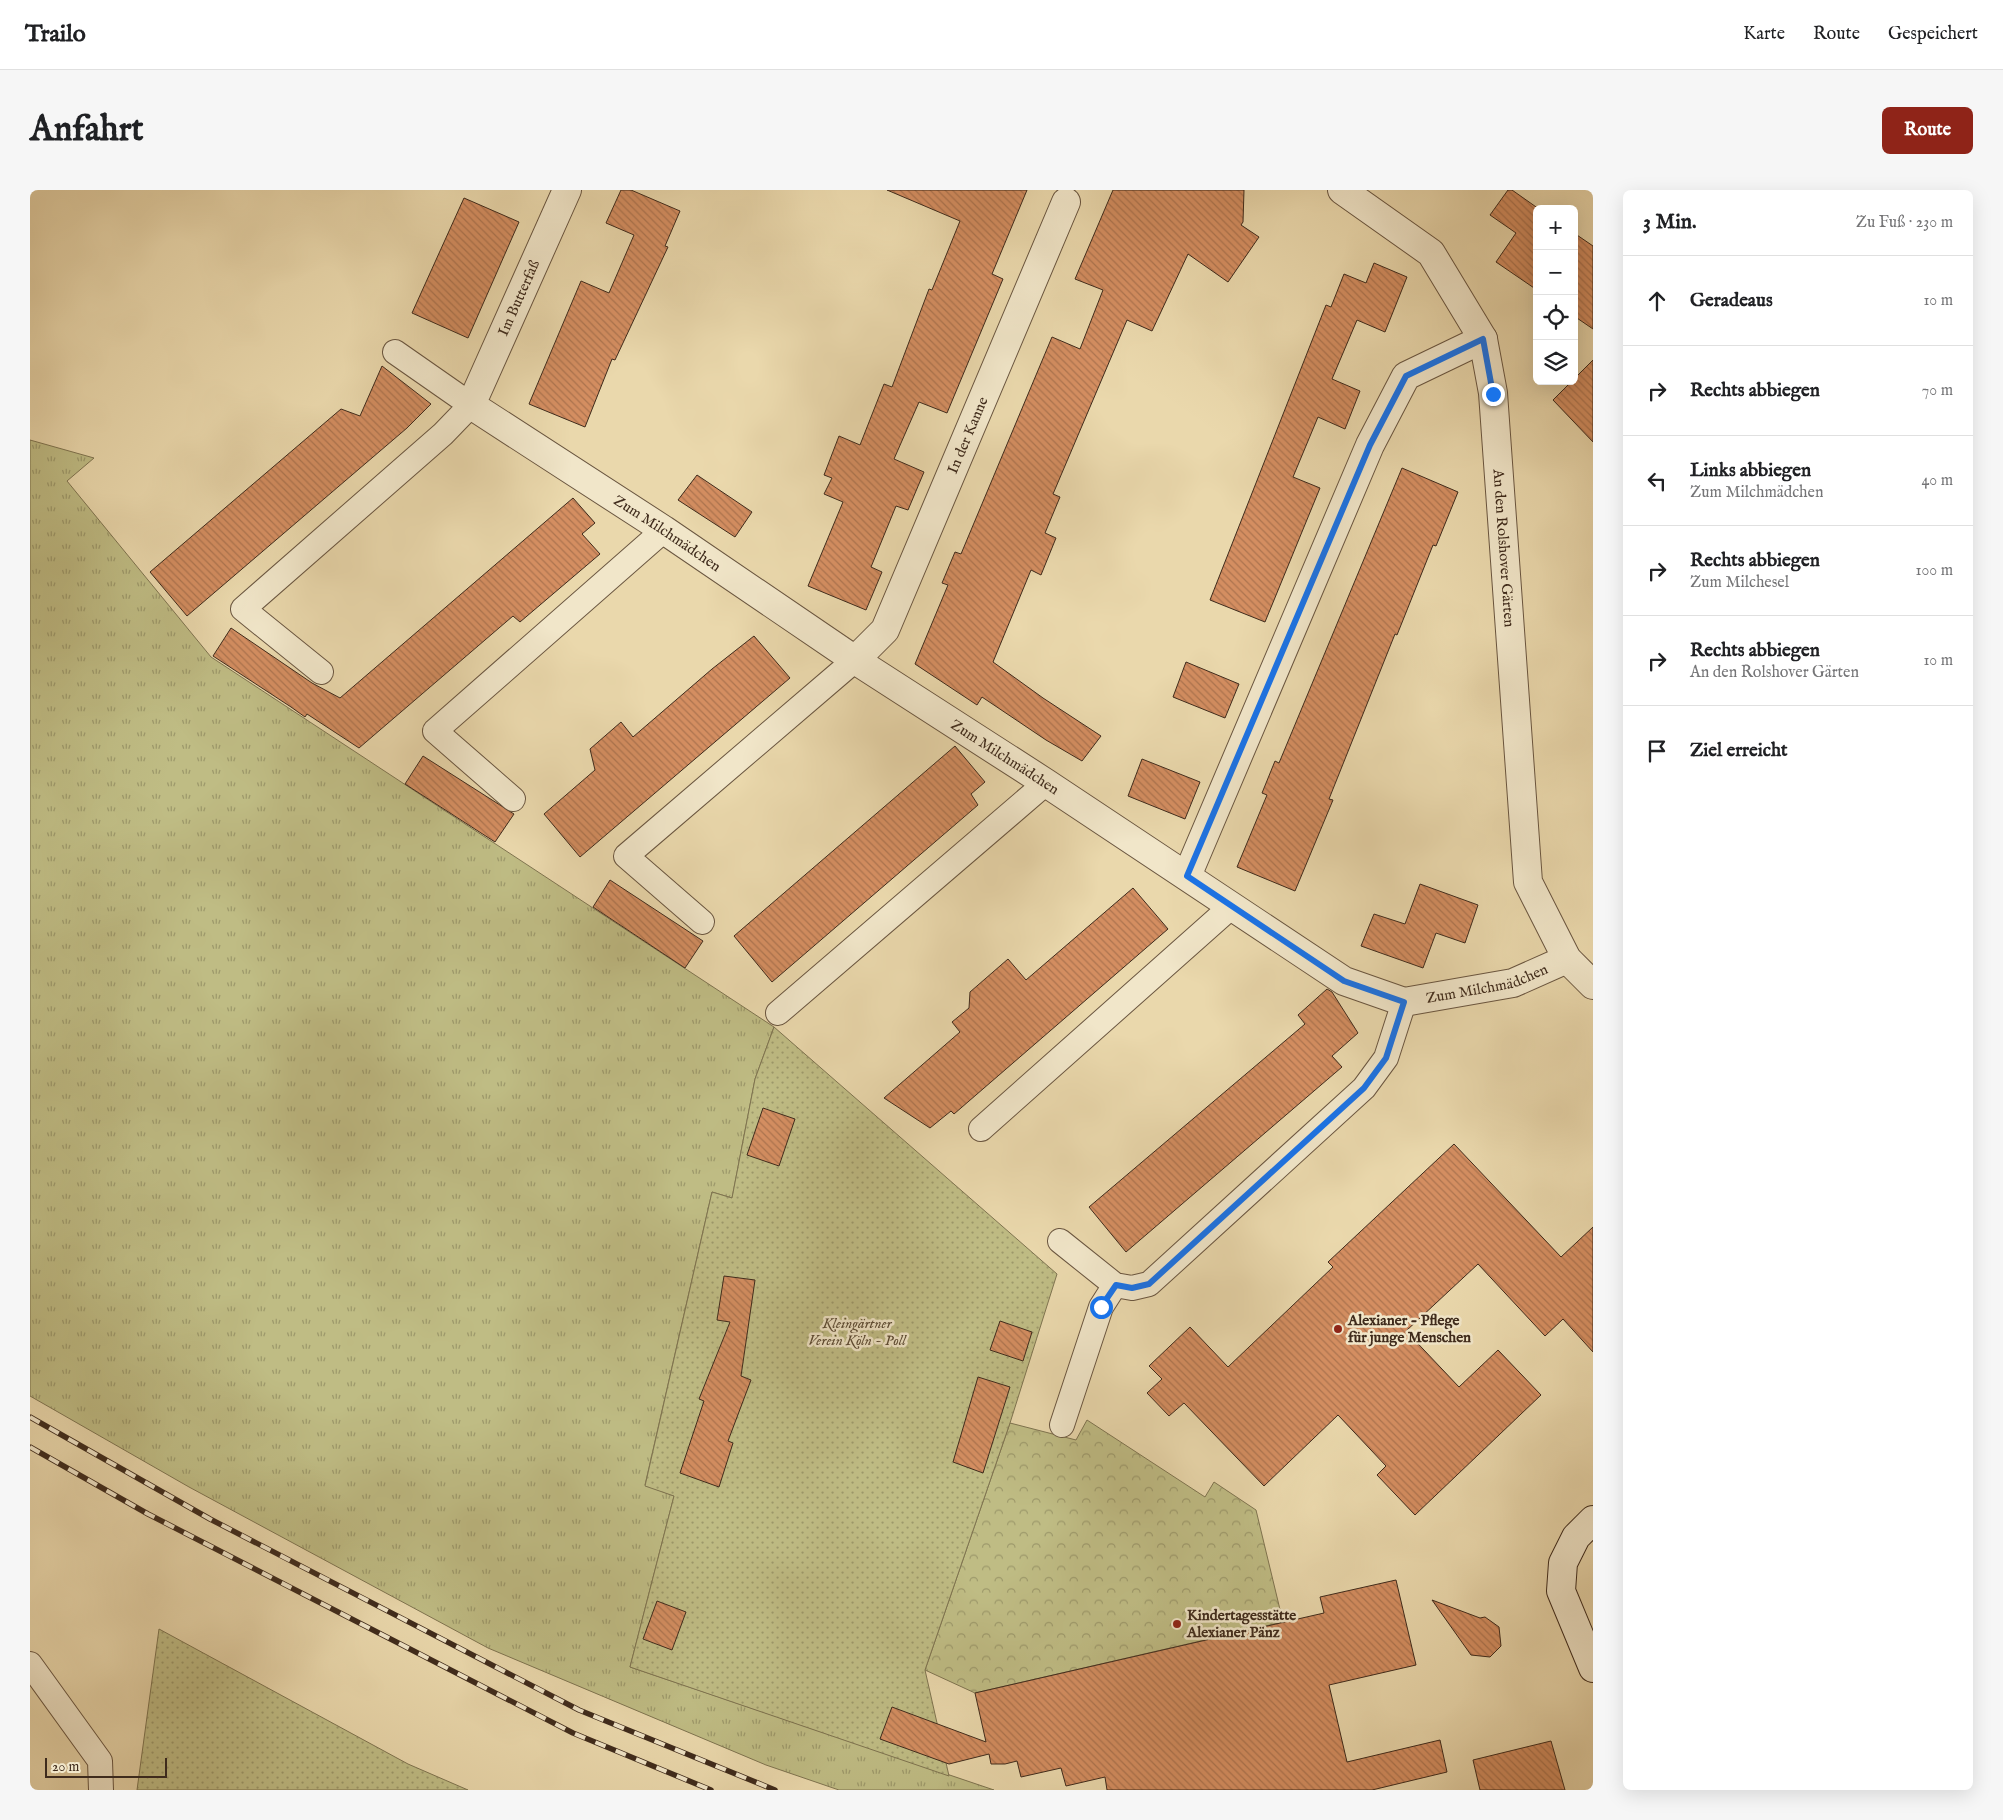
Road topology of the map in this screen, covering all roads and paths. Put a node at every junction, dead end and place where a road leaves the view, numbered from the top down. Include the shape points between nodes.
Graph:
1 (567, 190) edge
2 (1342, 190) edge
3 (1066, 202) dead end
4 (1483, 339) junction
5 (395, 352) dead end
6 (471, 405) junction
7 (664, 530) junction
8 (856, 660) junction
9 (321, 672) dead end
10 (1046, 783) junction
11 (513, 799) dead end
12 (1187, 876) junction
13 (1232, 906) junction
14 (702, 922) dead end
15 (1567, 959) junction
16 (1593, 985) edge
17 (1404, 1002) junction
18 (778, 1013) dead end
19 (981, 1129) dead end
20 (1060, 1240) dead end
21 (1116, 1285) junction
22 (1062, 1425) dead end
23 (1593, 1520) edge
24 (30, 1664) edge
25 (1593, 1668) edge
26 (101, 1790) edge

1 - 6 street, Im Butterfaß
2 - 4 street, An den Rolshover Gärten via 1431,253
3 - 8 street, In der Kanne via 885,630
4 - 12 street via 1406,376 1370,445
4 - 15 street, An den Rolshover Gärten via 1493,394 1528,882
5 - 6 lane
6 - 7 street, Zum Milchmädchen
6 - 9 lane via 443,434 243,609
7 - 8 street, Zum Milchmädchen
7 - 11 lane via 435,732
8 - 10 street, Zum Milchmädchen
8 - 14 lane via 626,856
10 - 12 street, Zum Milchmädchen
10 - 18 lane
12 - 13 street, Zum Milchmädchen
13 - 17 street, Zum Milchmädchen via 1344,981
13 - 19 lane
15 - 16 street, An den Rolshover Gärten
15 - 17 street, Zum Milchmädchen via 1513,982
17 - 21 lane via 1386,1058 1364,1088 1149,1284 1132,1288
20 - 21 lane
21 - 22 lane via 1101,1307
23 - 25 street via 1576,1537 1563,1563 1561,1591
24 - 26 lane via 100,1761

